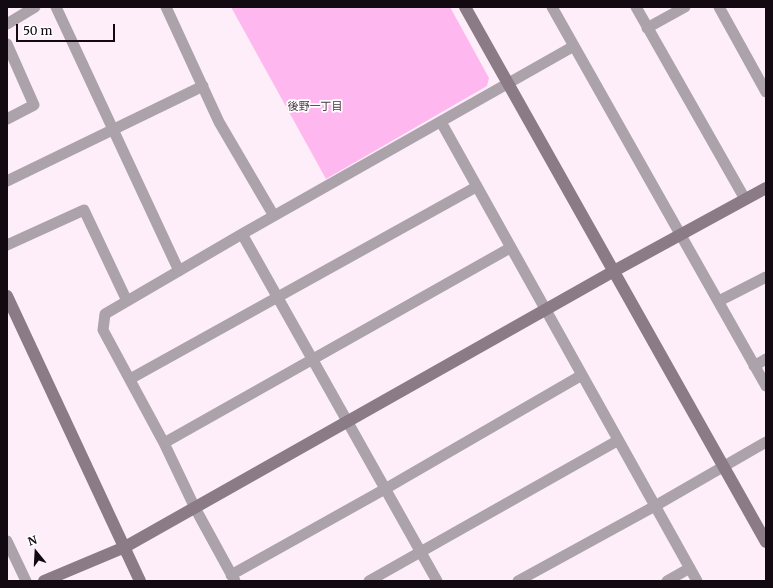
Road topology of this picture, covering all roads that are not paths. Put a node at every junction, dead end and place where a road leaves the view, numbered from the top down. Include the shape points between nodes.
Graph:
1 (35, 7) edge
2 (56, 7) edge
3 (166, 7) edge
4 (465, 7) edge
5 (552, 7) edge
6 (636, 7) edge
7 (684, 7) edge
8 (719, 7) edge
9 (7, 24) edge
10 (647, 28) junction
11 (7, 44) edge
12 (574, 46) junction
13 (508, 83) junction
14 (203, 86) junction
15 (766, 92) edge
16 (7, 119) edge
17 (440, 122) junction
18 (113, 129) junction
19 (7, 181) edge
20 (476, 187) junction
21 (766, 188) edge
22 (745, 199) junction
23 (274, 216) junction
24 (242, 234) junction
25 (681, 235) junction
26 (7, 245) edge
27 (510, 248) junction
28 (179, 270) junction
29 (614, 271) junction
30 (766, 276) edge
31 (7, 296) edge
32 (278, 296) junction
33 (127, 301) junction
34 (719, 301) junction
35 (545, 310) junction
36 (313, 359) junction
37 (766, 359) edge
38 (754, 366) junction
39 (582, 375) junction
40 (130, 379) junction
41 (766, 386) edge
42 (347, 421) junction
43 (618, 441) junction
44 (766, 442) edge
45 (164, 443) junction
46 (723, 466) junction
47 (385, 489) junction
48 (655, 506) junction
49 (195, 508) junction
50 (7, 541) edge
51 (766, 542) edge
52 (124, 547) junction
53 (420, 551) junction
54 (690, 568) junction
55 (233, 578) edge
56 (26, 581) edge
57 (44, 581) edge
58 (140, 581) edge
59 (369, 581) edge
60 (437, 581) edge
61 (518, 581) edge
62 (667, 581) edge
63 (697, 581) edge

1 - 9 street
2 - 18 street
3 - 14 street
4 - 13 street
5 - 12 street
6 - 10 street
7 - 10 street
8 - 15 street
10 - 22 street
11 - 16 street via 34,105
12 - 13 street
12 - 25 street
13 - 17 street
13 - 29 street
14 - 18 street
14 - 23 street via 219,122
17 - 20 street
17 - 23 street
18 - 19 street
18 - 28 street
20 - 27 street
20 - 32 street
21 - 22 street
22 - 25 street
23 - 24 street
24 - 28 street
24 - 32 street
25 - 29 street
25 - 34 street
26 - 33 street via 84,210
27 - 35 street
27 - 36 street
28 - 33 street
29 - 35 street
29 - 46 street
30 - 34 street
31 - 52 street
32 - 36 street
32 - 40 street
33 - 40 street via 105,314 103,330
34 - 38 street
35 - 39 street
35 - 42 street
36 - 42 street
36 - 45 street
37 - 38 street
38 - 41 street
39 - 43 street
39 - 47 street
40 - 45 street
42 - 47 street
42 - 49 street
43 - 48 street
43 - 53 street
44 - 46 street
45 - 49 street
46 - 48 street
46 - 51 street
47 - 53 street
47 - 55 street
48 - 54 street
48 - 61 street
49 - 52 street
49 - 55 street
50 - 56 street
52 - 57 street
52 - 58 street
53 - 59 street
53 - 60 street
54 - 62 street
54 - 63 street

